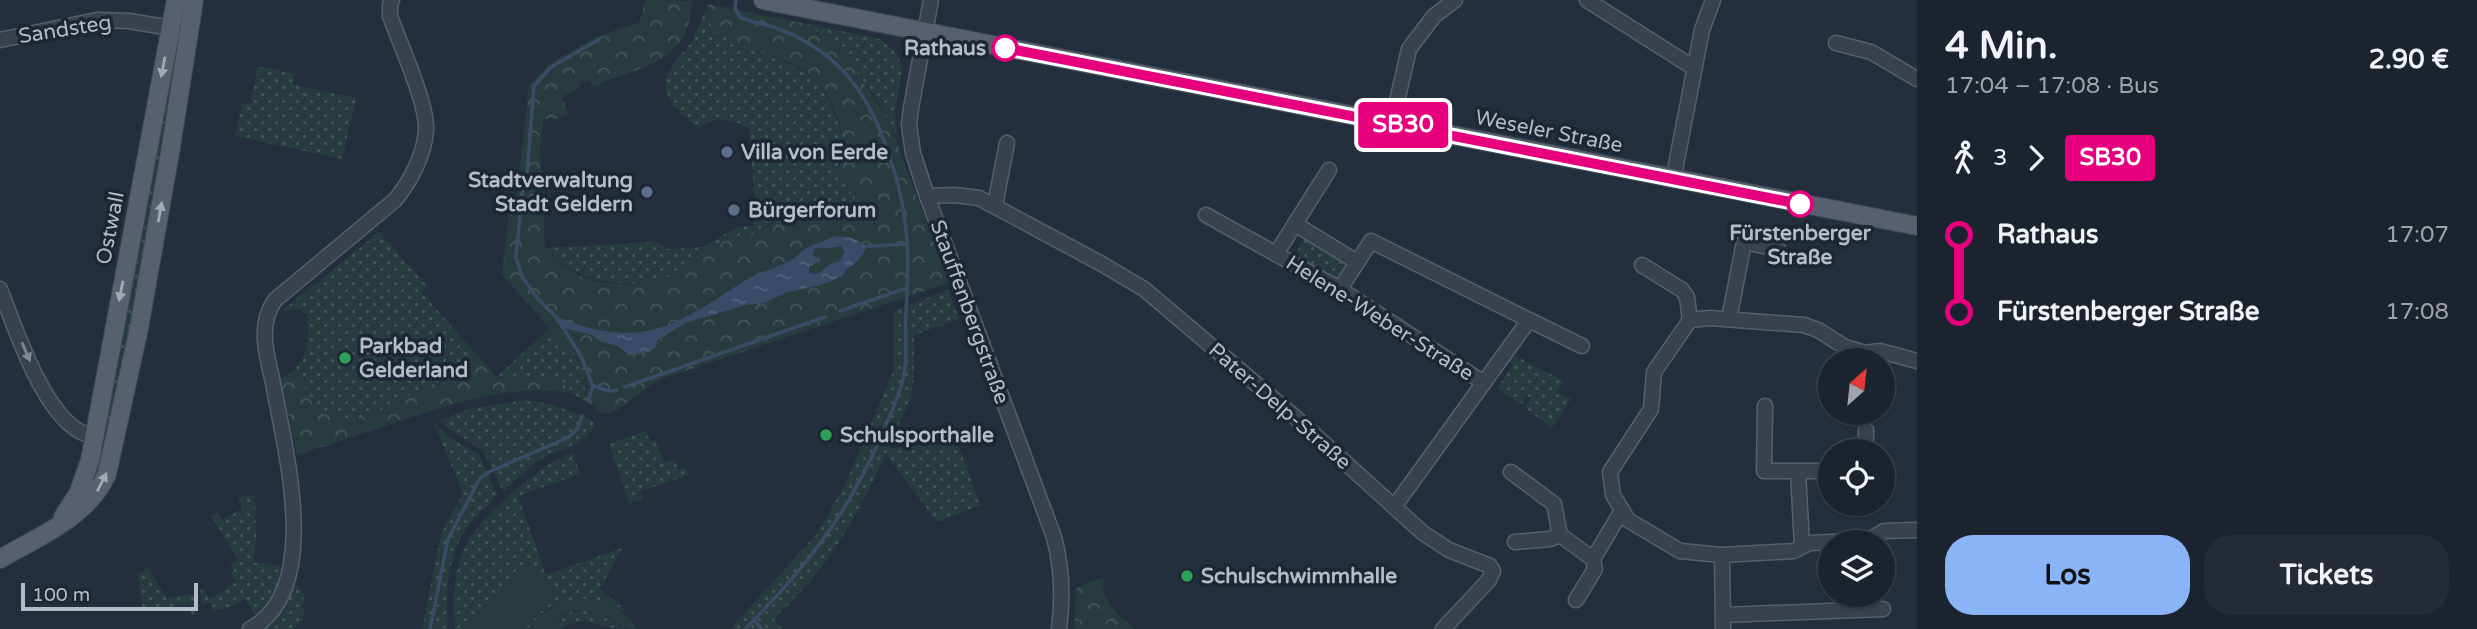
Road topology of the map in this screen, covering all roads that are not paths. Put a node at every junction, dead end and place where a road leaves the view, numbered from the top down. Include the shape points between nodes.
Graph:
1 (176, 0) edge
2 (194, 0) edge
3 (392, 0) edge
4 (763, 0) edge
5 (931, 0) edge
6 (1455, 0) edge
7 (1587, 0) edge
8 (1713, 0) edge
9 (171, 28) junction
10 (189, 28) junction
11 (924, 32) junction
12 (0, 40) edge
13 (1836, 43) dead end
14 (1694, 68) junction
15 (1917, 79) edge
16 (1392, 123) junction
17 (1007, 143) dead end
18 (1329, 170) dead end
19 (1673, 180) junction
20 (927, 196) junction
21 (995, 205) junction
22 (1206, 215) dead end
23 (1295, 224) junction
24 (1917, 226) edge
25 (1778, 249) dead end
26 (1276, 254) junction
27 (1357, 262) junction
28 (1642, 265) dead end
29 (0, 289) edge
30 (1340, 289) junction
31 (1729, 319) junction
32 (1529, 320) junction
33 (1690, 320) junction
34 (1582, 346) dead end
35 (1917, 361) edge
36 (1484, 383) junction
37 (1765, 406) dead end
38 (118, 430) junction
39 (1866, 430) dead end
40 (94, 436) junction
41 (1866, 439) edge
42 (1798, 471) junction
43 (1818, 471) edge
44 (1511, 472) dead end
45 (1394, 506) junction
46 (1622, 512) junction
47 (53, 527) junction
48 (1917, 530) edge
49 (1560, 536) junction
50 (1515, 542) dead end
51 (1802, 546) junction
52 (1722, 555) junction
53 (0, 559) edge
54 (1593, 559) junction
55 (1576, 600) dead end
56 (1884, 609) dead end
57 (1723, 622) edge
58 (250, 629) edge
59 (1059, 629) edge
60 (1443, 629) edge

1 - 9 main road, Ostwall
2 - 10 main road, Ostwall
3 - 58 street via 390,16 422,105 423,147 395,200 268,310 264,336 291,492 293,549 281,597
4 - 11 main road, Weseler Straße
5 - 11 street, Stauffenbergstraße
6 - 16 street via 1434,16 1409,49
7 - 14 street
8 - 14 street
9 - 10 main road
9 - 12 street, Sandsteg via 97,20
9 -> 40 main road, Ostwall
38 -> 10 main road, Ostwall
11 - 16 main road, Weseler Straße
11 - 20 street, Stauffenbergstraße via 909,125
13 - 15 street via 1871,52
14 - 19 street
16 - 19 main road, Weseler Straße
17 - 21 street
18 - 23 street, Helene-Weber-Straße
19 - 24 main road, Weseler Straße
20 - 21 street, Pater-Delp-Straße via 967,195
20 - 59 street, Stauffenbergstraße via 1054,537 1062,593
21 - 45 street, Pater-Delp-Straße via 1153,296
22 - 26 street, Helene-Weber-Straße
23 - 26 street, Helene-Weber-Straße
23 - 27 street
25 - 31 street via 1744,242
26 - 30 street, Helene-Weber-Straße
27 - 30 street
27 - 32 street via 1371,241
28 - 33 street via 1682,290 1688,297
29 -> 40 street via 51,403 73,427
30 - 36 street, Helene-Weber-Straße
31 - 33 street
31 - 35 street via 1804,325 1845,346
32 - 34 street
32 - 36 street
33 - 46 street via 1654,372 1651,409 1610,472 1613,495
36 - 45 street
37 - 42 street via 1765,471
38 - 40 main road
47 -> 38 main road, Ostwall via 71,518 95,495 107,474
39 - 41 street
40 - 47 main road, Ostwall via 79,492
42 - 43 street
42 - 51 street
44 - 49 street via 1554,504
45 - 60 street, Pater-Delp-Straße via 1440,545 1492,568 1489,580
46 - 52 street via 1680,551
46 - 54 street
47 - 53 main road, Ostwall
48 - 51 street via 1884,531 1869,540
49 - 50 street
49 - 54 street
51 - 52 street via 1794,551
52 - 57 street
54 - 55 street via 1595,569
56 - 57 street

